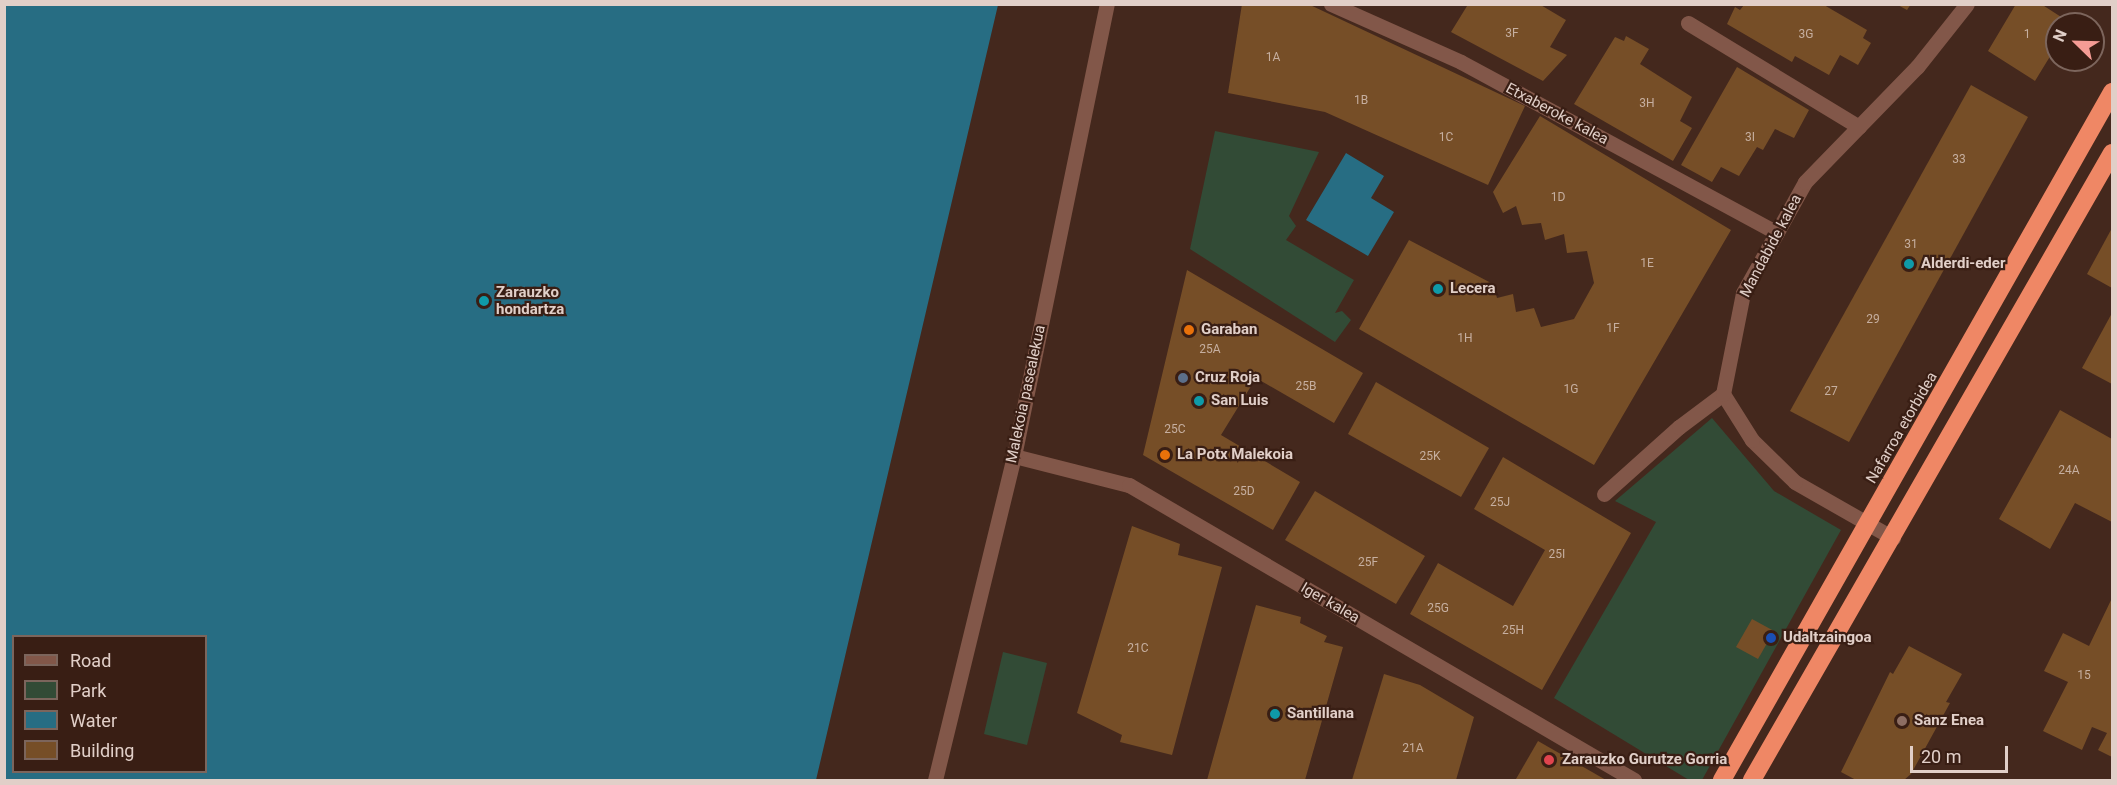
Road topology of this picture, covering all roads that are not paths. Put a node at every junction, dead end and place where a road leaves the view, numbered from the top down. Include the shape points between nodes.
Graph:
1 (1107, 4) edge
2 (1331, 4) edge
3 (1967, 4) edge
4 (1688, 23) dead end
5 (2112, 92) edge
6 (1859, 127) junction
7 (2112, 153) edge
8 (1777, 233) junction
9 (1723, 394) junction
10 (1014, 456) junction
11 (1604, 494) dead end
12 (1868, 523) junction
13 (1893, 538) junction
14 (935, 780) edge
15 (1634, 780) edge
16 (1722, 780) edge
17 (1752, 780) edge

1 - 10 street, Malekoia pasealekua
2 - 8 street, Etxaberoke kalea via 1461,62
3 - 6 street, Mandabide kalea via 1917,67
4 - 6 street
5 - 12 highway, Nafarroa etorbidea
6 - 8 street, Mandabide kalea via 1805,182
7 - 13 highway
8 - 9 street, Mandabide kalea via 1743,293
9 - 11 street via 1679,427
9 - 12 street via 1752,440 1795,482
10 - 14 street, Malekoia pasealekua
10 - 15 street, Iger kalea via 1129,485
12 - 13 street
12 - 16 highway, Nafarroa etorbidea
13 - 17 highway

